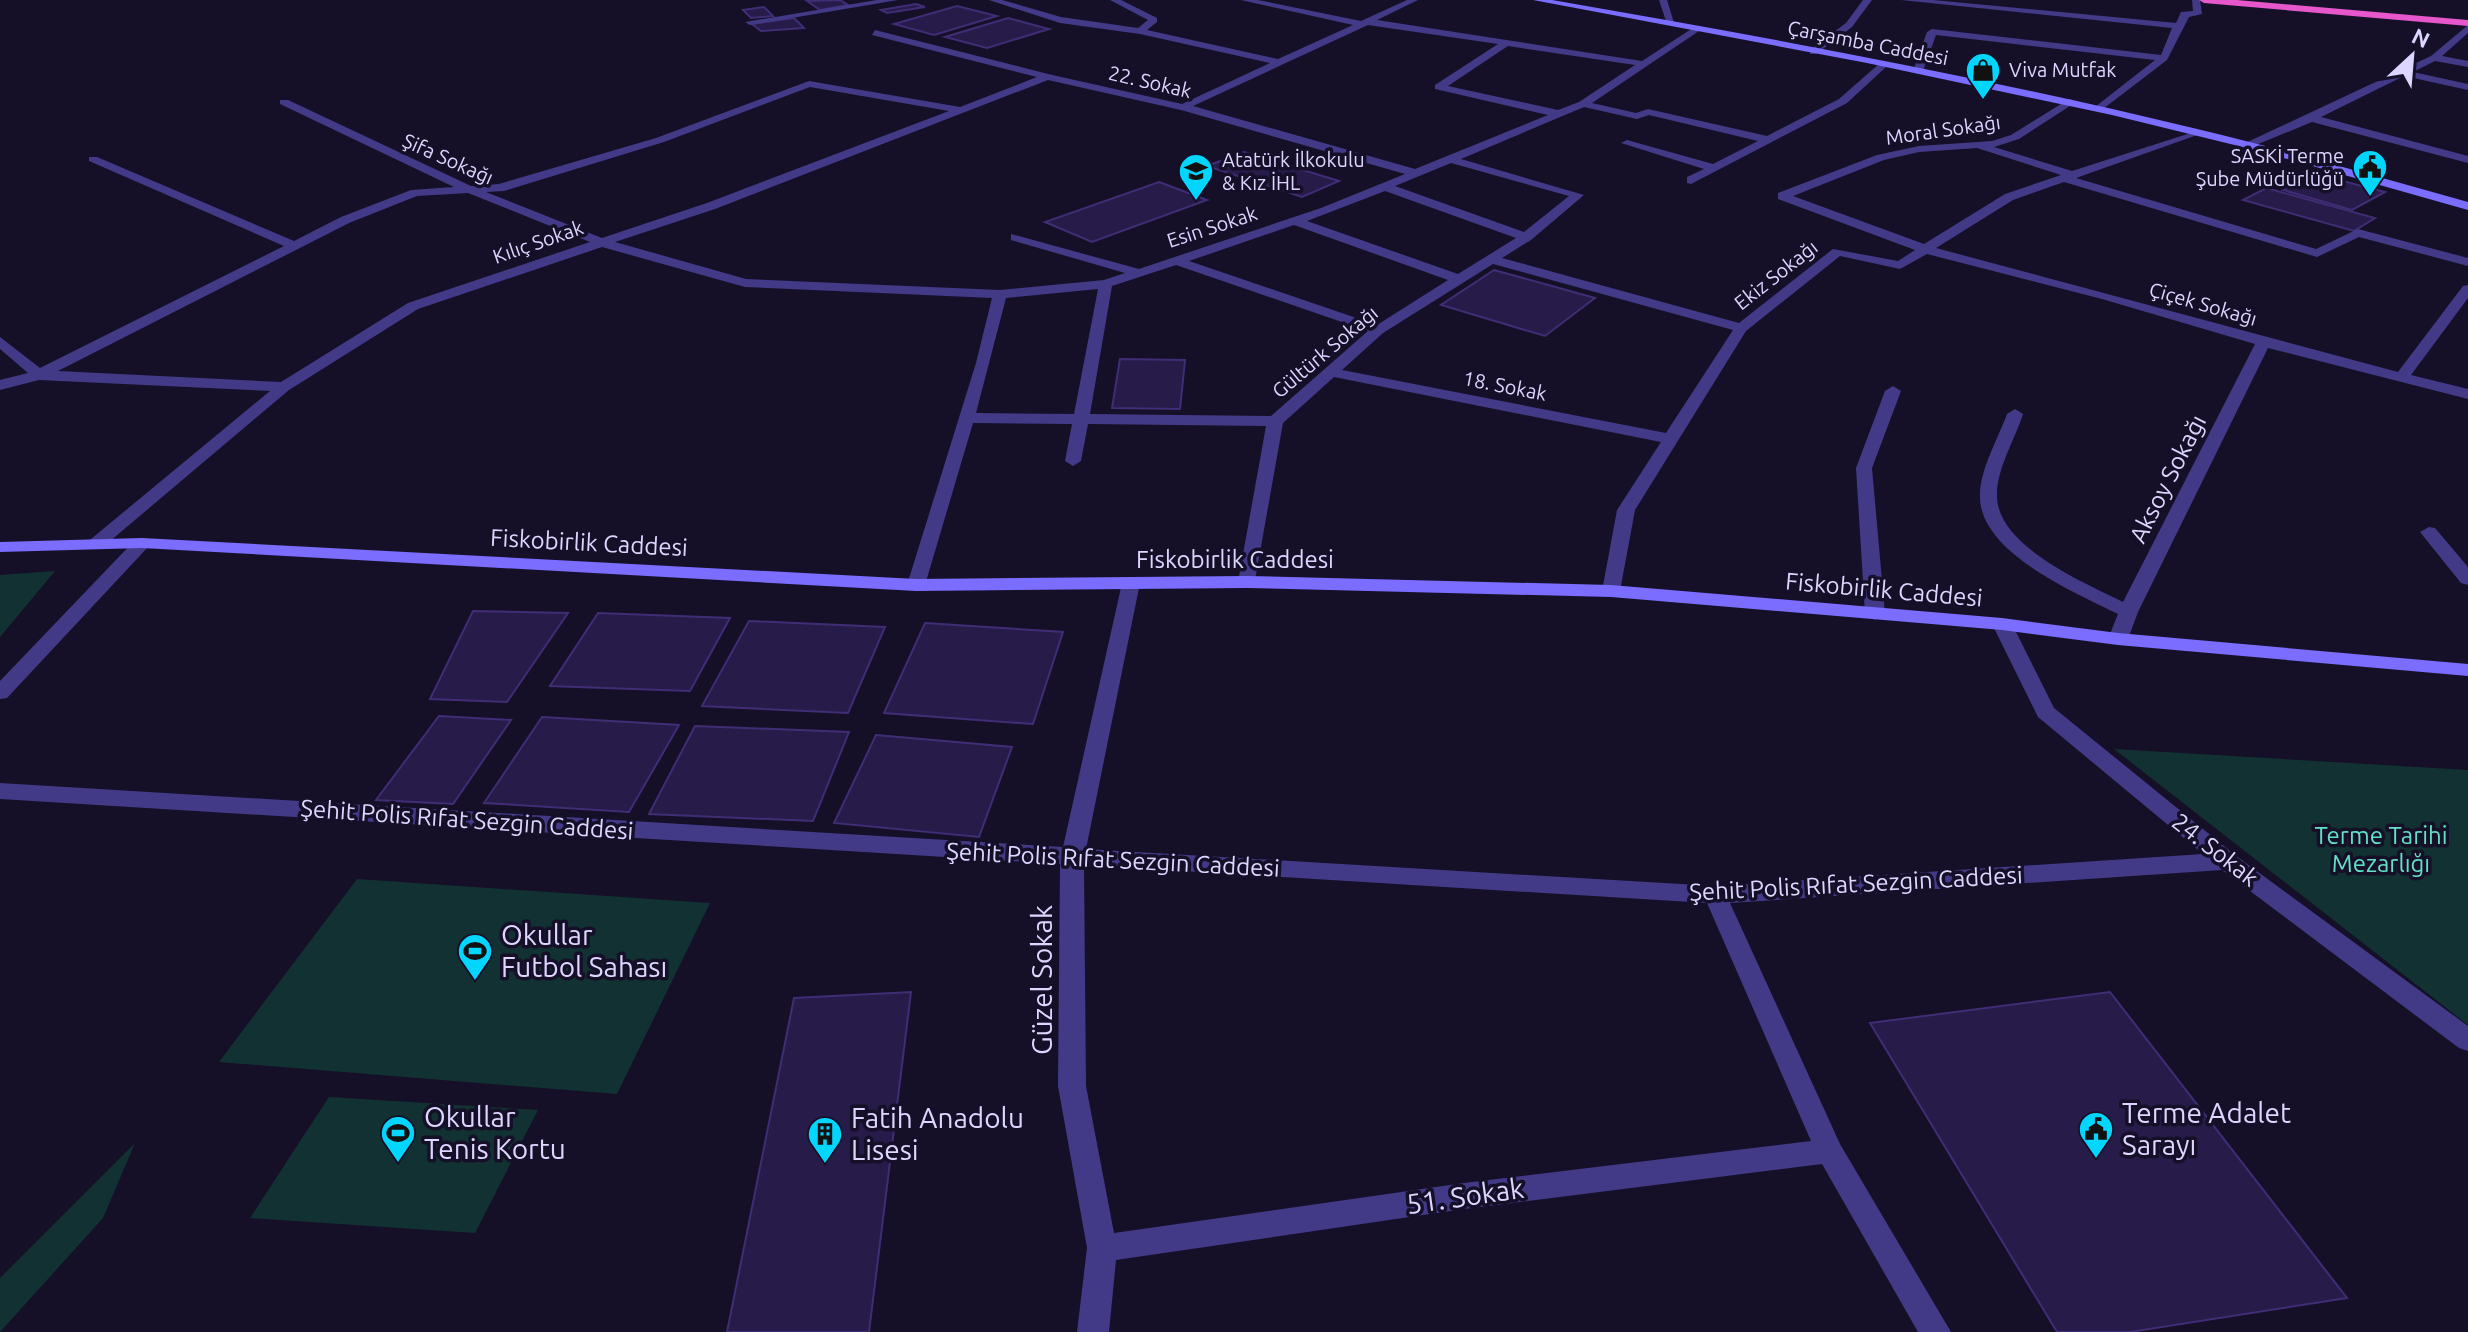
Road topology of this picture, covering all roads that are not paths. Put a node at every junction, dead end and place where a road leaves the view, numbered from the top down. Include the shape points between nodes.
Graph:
1 (894, 0) edge
2 (993, 0) edge
3 (1114, 0) edge
4 (1245, 0) edge
5 (1414, 0) edge
6 (1537, 0) edge
7 (1663, 0) edge
8 (1868, 0) edge
9 (1905, 0) edge
10 (2196, 0) edge
11 (2204, 0) edge
12 (2343, 0) edge
13 (2359, 1) edge
14 (750, 22) dead end
15 (1366, 23) junction
16 (1672, 24) junction
17 (2468, 25) edge
18 (2178, 26) junction
19 (1696, 29) junction
20 (1140, 31) junction
21 (875, 33) dead end
22 (1505, 44) junction
23 (1813, 52) junction
24 (2164, 58) junction
25 (2434, 58) junction
26 (1278, 62) junction
27 (1645, 64) junction
28 (2468, 64) edge
29 (1883, 65) junction
30 (1918, 71) junction
31 (2403, 73) junction
32 (1047, 77) junction
33 (2468, 87) edge
34 (284, 102) dead end
35 (2069, 102) junction
36 (1583, 104) junction
37 (1183, 107) junction
38 (2099, 109) junction
39 (965, 110) junction
40 (1560, 114) junction
41 (2311, 118) junction
42 (2196, 132) junction
43 (1770, 140) junction
44 (1627, 143) dead end
45 (1974, 145) junction
46 (2247, 145) junction
47 (93, 159) dead end
48 (1450, 159) junction
49 (2468, 160) edge
50 (1713, 168) junction
51 (1415, 173) junction
52 (2068, 176) junction
53 (1691, 180) dead end
54 (1383, 186) junction
55 (467, 189) junction
56 (2468, 206) edge
57 (1294, 221) junction
58 (1016, 237) dead end
59 (1526, 237) junction
60 (600, 242) junction
61 (296, 246) junction
62 (1927, 250) junction
63 (1491, 259) junction
64 (1174, 260) junction
65 (2468, 262) edge
66 (1139, 273) junction
67 (1459, 279) junction
68 (1106, 284) junction
69 (2468, 289) edge
70 (1000, 294) junction
71 (1741, 328) junction
72 (1378, 330) junction
73 (0, 341) edge
74 (2263, 342) junction
75 (1331, 372) junction
76 (39, 375) junction
77 (2402, 376) junction
78 (0, 385) edge
79 (284, 387) junction
80 (1893, 391) dead end
81 (2468, 394) edge
82 (2015, 414) dead end
83 (967, 418) junction
84 (1081, 418) junction
85 (1275, 421) junction
86 (1671, 439) junction
87 (1073, 461) dead end
88 (2429, 532) dead end
89 (97, 543) junction
90 (142, 543) junction
91 (0, 547) edge
92 (2468, 579) edge
93 (1247, 582) junction
94 (1131, 583) junction
95 (916, 585) junction
96 (1611, 591) junction
97 (2128, 612) junction
98 (1875, 614) junction
99 (2002, 624) junction
100 (2118, 639) junction
101 (2468, 670) edge
102 (0, 693) edge
103 (0, 791) edge
104 (1072, 858) junction
105 (2227, 861) junction
106 (1715, 895) junction
107 (2468, 1040) edge
108 (1829, 1151) junction
109 (1102, 1248) junction
110 (1093, 1332) edge
111 (1935, 1332) edge

1 - 14 street
2 - 20 street via 1060,20
3 - 20 street via 1154,20
4 - 15 street
5 - 15 street
6 - 16 main road, Çarşamba Caddesi
7 - 16 street
8 - 23 street via 1849,25
9 - 18 street
10 - 18 street via 2198,14 2184,14
11 - 17 highway
12 - 13 highway
15 - 22 street
15 - 26 street
16 - 19 main road, Çarşamba Caddesi
17 - 25 street
18 - 24 street
19 - 23 main road, Çarşamba Caddesi
19 - 27 street, Esin Sokak
20 - 26 street
21 - 32 street, 22. Sokak
22 - 27 street
22 - 40 street via 1439,87
23 - 29 main road, Çarşamba Caddesi
24 - 30 street via 1932,32
24 - 38 street
25 - 28 street
25 - 31 street
26 - 37 street
27 - 36 street, Esin Sokak
29 - 30 main road, Çarşamba Caddesi
29 - 43 street via 1843,101
30 - 35 main road, Çarşamba Caddesi
31 - 33 street
31 - 41 street
32 - 37 street, 22. Sokak
32 - 39 street, Kılıç Sokak
34 - 55 street, Şifa Sokağı
35 - 38 main road, Çarşamba Caddesi
35 - 45 street, Moral Sokağı via 2015,137
36 - 40 street, Esin Sokak
36 - 43 street via 1637,116 1648,112
37 - 51 street, 22. Sokak
38 - 42 main road, Çarşamba Caddesi
39 - 55 street via 809,84 660,140 500,188
39 - 60 street, Kılıç Sokak
40 - 48 street, Esin Sokak
41 - 46 street
41 - 49 street
42 - 46 main road, Çarşamba Caddesi
42 - 52 street, Ekiz Sokağı
43 - 50 street
44 - 50 street
45 - 52 street
45 - 62 street, Moral Sokağı via 1881,157 1782,196
46 - 56 main road, Çarşamba Caddesi
47 - 61 street
48 - 51 street, Esin Sokak
48 - 59 street, Gültürk Sokağı via 1578,195
50 - 53 street
51 - 54 street, Esin Sokak
52 - 62 street, Ekiz Sokağı via 2009,197
52 - 65 street via 2317,253 2358,233
54 - 57 street, Esin Sokak
54 - 59 street
55 - 60 street, Şifa Sokağı
55 - 61 street via 415,193
57 - 64 street, Esin Sokak
57 - 67 street
58 - 66 street
59 - 63 street, Gültürk Sokağı
60 - 70 street, Şifa Sokağı via 745,283
60 - 79 street, Kılıç Sokak via 413,306
61 - 76 street
62 - 71 street, Ekiz Sokağı via 1900,265 1838,252
62 - 74 street, Çiçek Sokağı
63 - 67 street, Gültürk Sokağı
63 - 71 street
64 - 66 street, Esin Sokak
64 - 72 street
66 - 68 street, Esin Sokak
67 - 72 street, Gültürk Sokağı
68 - 70 street, Esin Sokak
68 - 84 street
69 - 77 street
70 - 83 street
71 - 86 street, Ekiz Sokağı
72 - 75 street, Gültürk Sokağı
73 - 76 street
74 - 77 street, Çiçek Sokağı
74 - 97 street, Aksoy Sokağı
75 - 85 street, Gültürk Sokağı
75 - 86 street, 18. Sokak
76 - 78 street
76 - 79 street
77 - 81 street, Çiçek Sokağı
79 - 89 street, Kılıç Sokak
80 - 98 street via 1864,468
82 - 97 street via 1988,497 1996,528 2038,564
83 - 84 street
83 - 95 street
84 - 85 street
84 - 87 street
85 - 93 street, Gültürk Sokağı
86 - 96 street, Ekiz Sokağı via 1626,510
88 - 92 street
89 - 90 main road, Fiskobirlik Caddesi
89 - 91 main road, Fiskobirlik Caddesi
90 - 95 main road, Fiskobirlik Caddesi
90 - 102 street
93 - 94 main road, Fiskobirlik Caddesi
93 - 96 main road, Fiskobirlik Caddesi
94 - 95 main road, Fiskobirlik Caddesi
94 - 104 street, Güzel Sokak
96 - 98 main road, Fiskobirlik Caddesi
97 - 100 street, Aksoy Sokağı
98 - 99 main road, Fiskobirlik Caddesi
99 - 100 main road, Fiskobirlik Caddesi
99 - 105 street, 24. Sokak via 2045,712
100 - 101 main road, Fiskobirlik Caddesi
103 - 104 street, Şehit Polis Rıfat Sezgin Caddesi
104 - 106 street, Şehit Polis Rıfat Sezgin Caddesi
104 - 109 street, Güzel Sokak via 1072,1086
105 - 106 street, Şehit Polis Rıfat Sezgin Caddesi
105 - 107 street, 24. Sokak
106 - 108 street
108 - 109 street, 51. Sokak
108 - 111 street
109 - 110 street, Güzel Sokak

